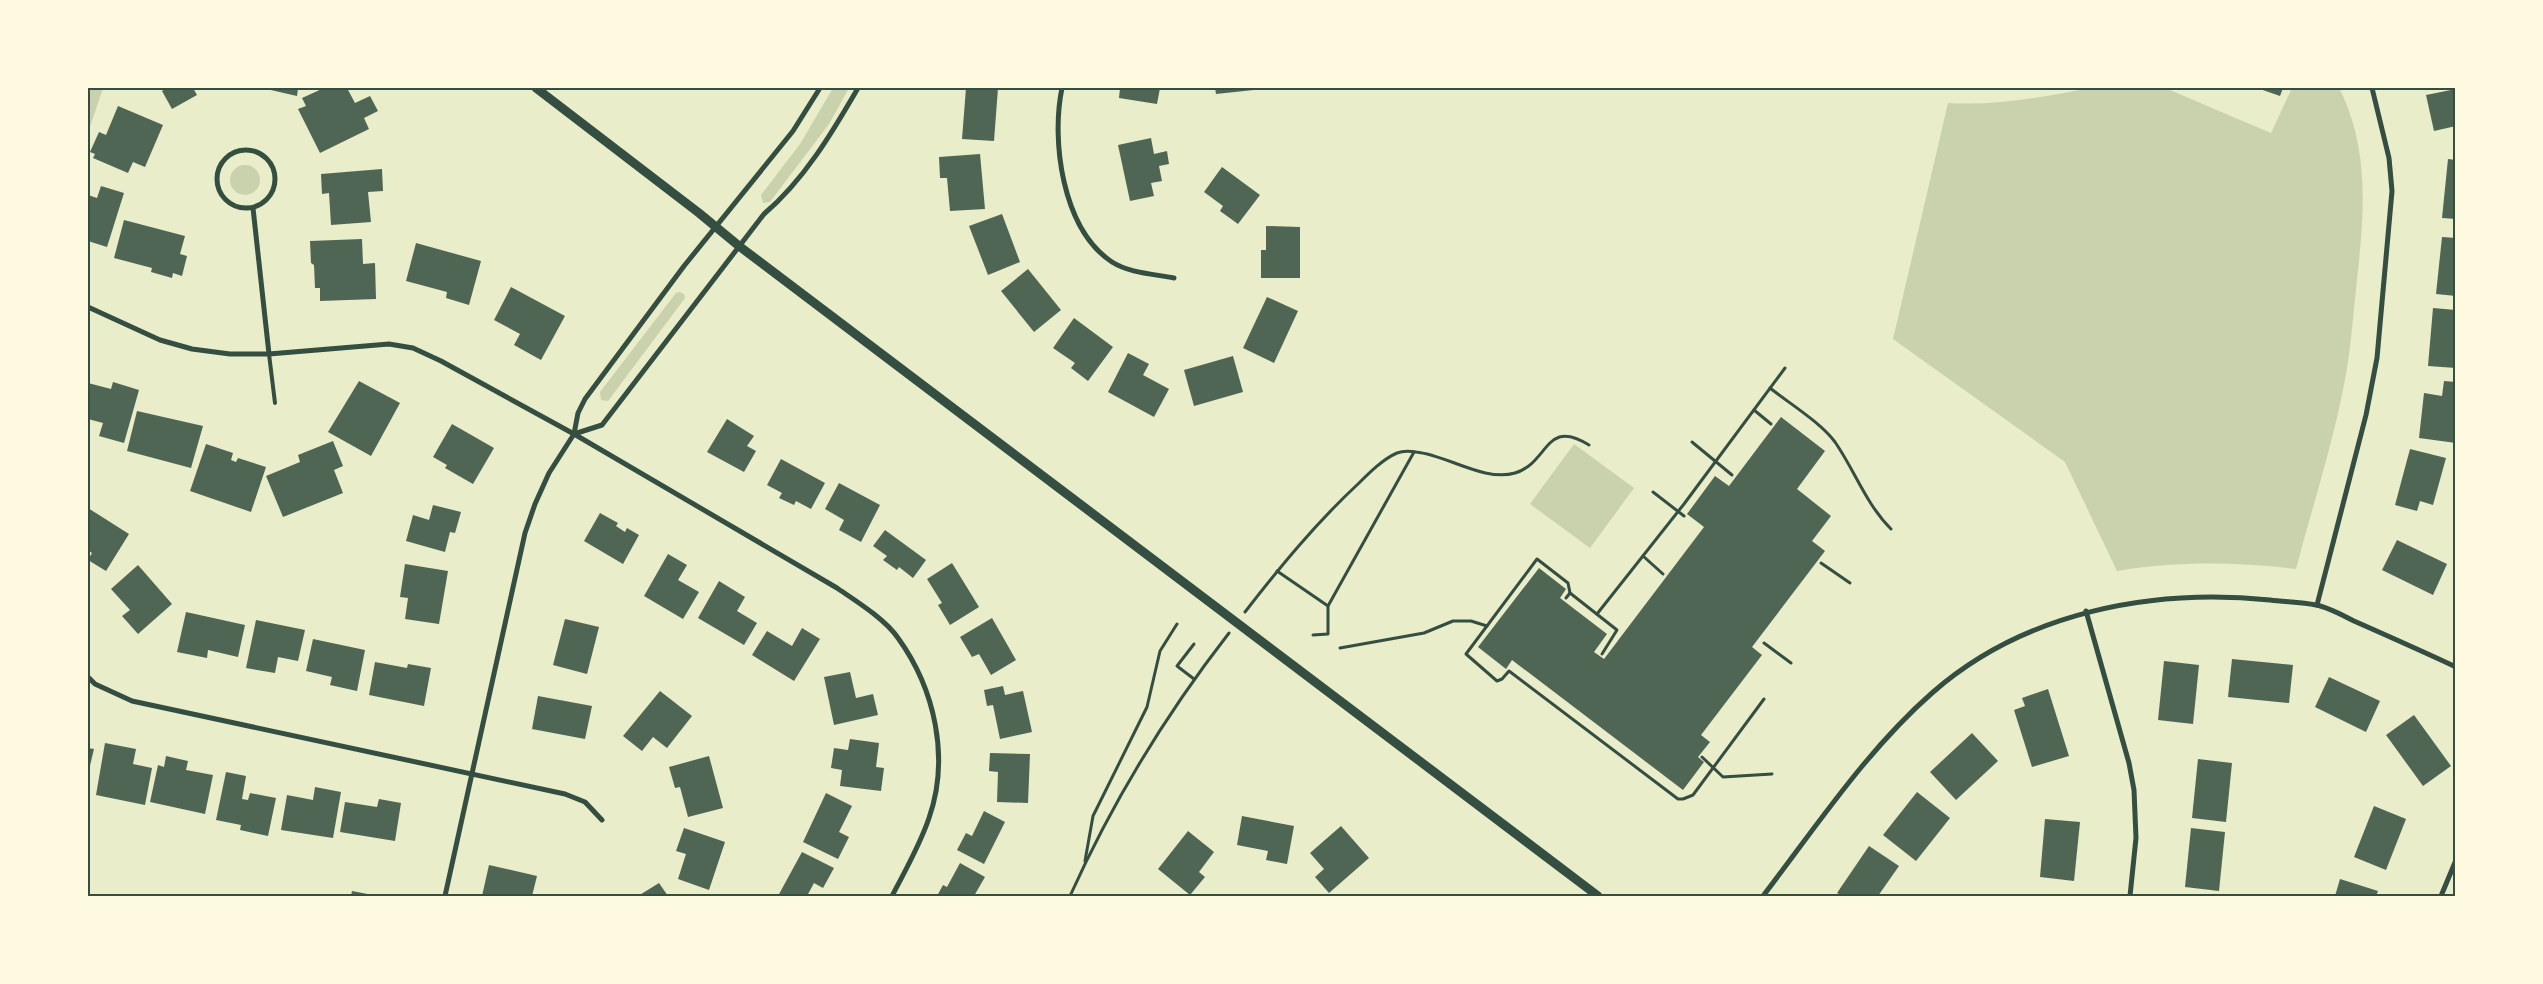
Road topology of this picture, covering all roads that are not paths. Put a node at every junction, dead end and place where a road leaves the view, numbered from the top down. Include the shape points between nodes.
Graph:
1 (536, 88) edge
2 (820, 88) edge
3 (858, 88) edge
4 (1062, 88) edge
5 (2372, 88) edge
6 (254, 208) junction
7 (715, 227) junction
8 (739, 246) junction
9 (1174, 278) dead end
10 (88, 307) edge
11 (269, 354) junction
12 (275, 403) dead end
13 (574, 434) junction
14 (2317, 605) junction
15 (2086, 611) junction
16 (2456, 667) edge
17 (88, 677) edge
18 (472, 773) junction
19 (602, 820) dead end
20 (2456, 860) edge
21 (445, 896) edge
22 (892, 896) edge
23 (1598, 896) edge
24 (1763, 896) edge
25 (2130, 896) edge
26 (2441, 896) edge

1 - 7 street
2 - 7 street via 793,131
3 - 8 street via 790,189 764,214
4 - 9 street via 1057,135 1061,171 1071,207 1092,244 1112,262 1133,271
5 - 14 street via 2389,158 2392,191 2377,358 2366,415
6 - 6 street via 270,197 276,179 270,161 254,150 244,149 226,157 217,174 217,184 226,201
6 - 11 street
7 - 8 street
7 - 13 street via 585,399
8 - 13 street via 602,425
8 - 23 street
10 - 11 street via 160,340 230,354
11 - 12 lane
11 - 13 street via 389,344 413,348
13 - 18 street via 549,473 525,533
13 - 22 street via 837,588 898,637 920,677 932,708 939,759 930,817
14 - 15 street via 2198,596
14 - 16 street
15 - 24 street via 1994,650 1932,692 1886,739
15 - 25 street via 2134,790 2136,838
17 - 18 street via 95,684 132,701
18 - 19 street via 565,794 585,802
18 - 21 street
20 - 26 street

